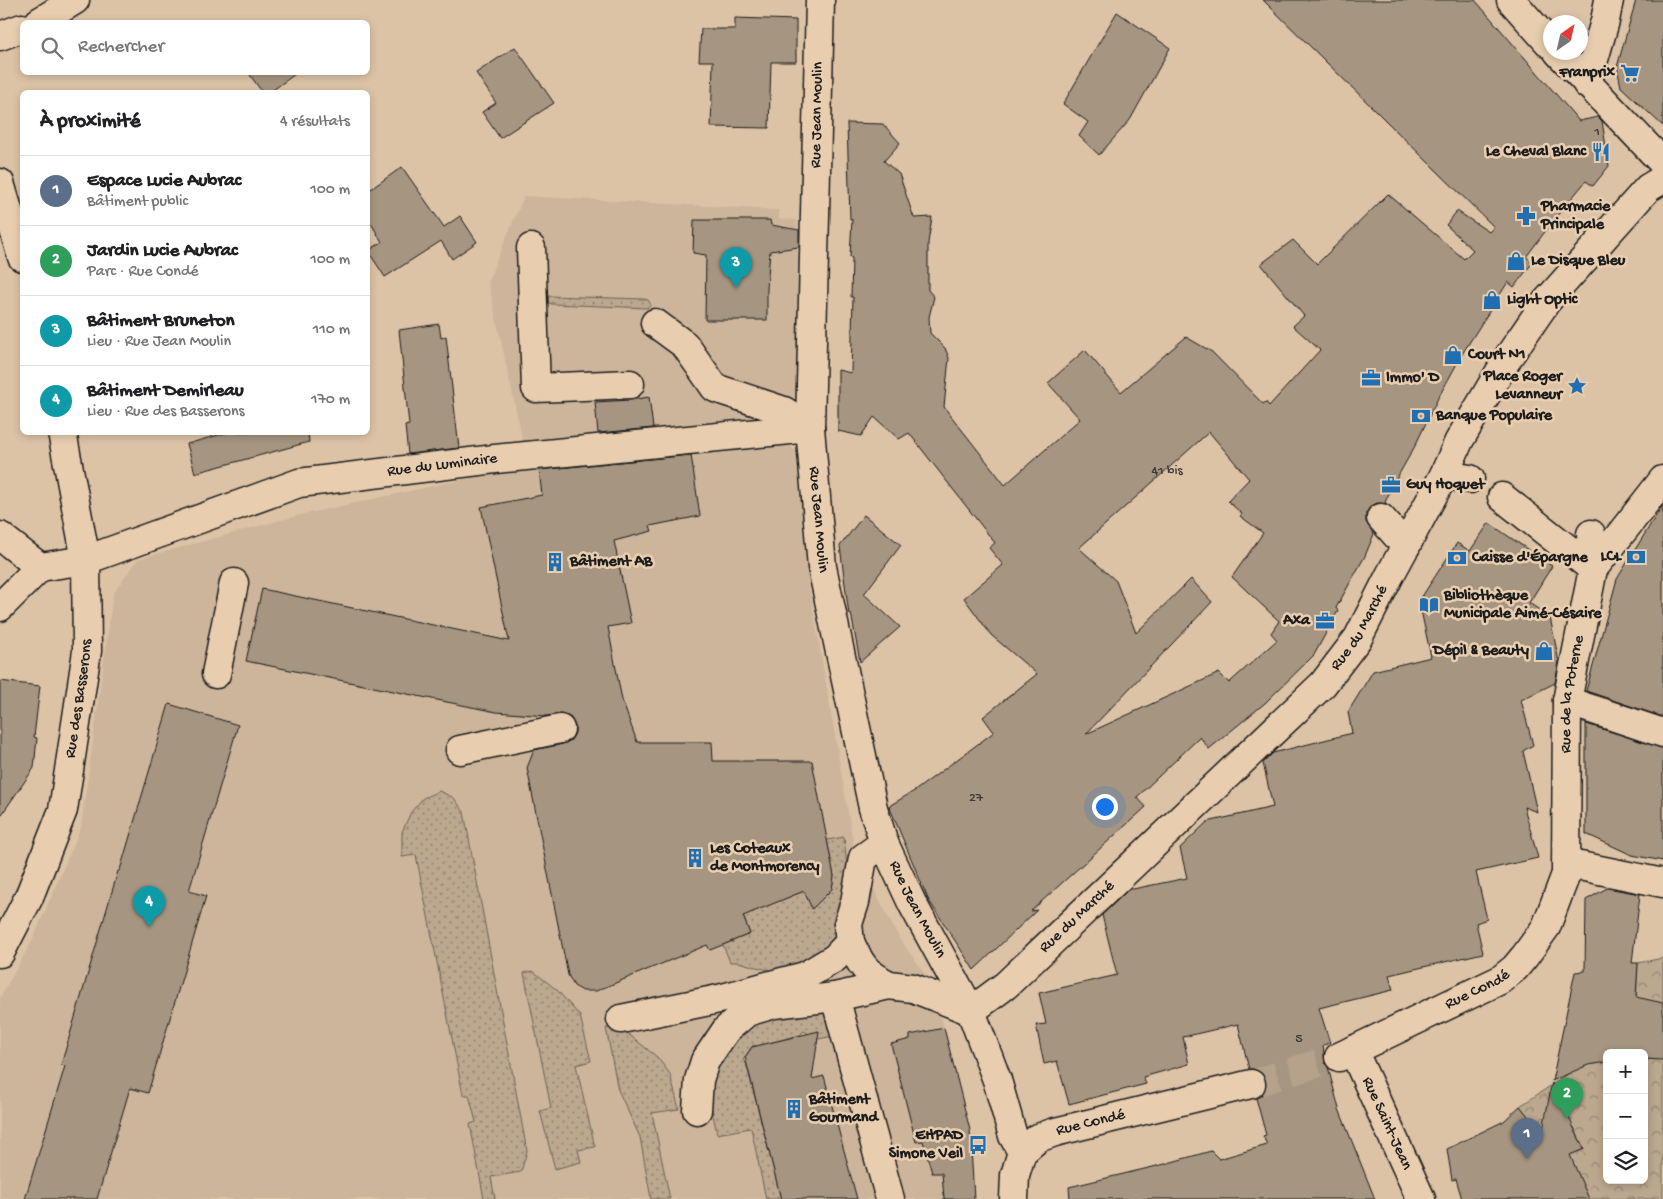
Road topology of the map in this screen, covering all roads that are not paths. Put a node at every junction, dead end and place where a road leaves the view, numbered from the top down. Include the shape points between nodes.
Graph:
1 (75, 0) edge
2 (820, 0) edge
3 (1511, 0) edge
4 (1609, 0) edge
5 (42, 20) edge
6 (20, 29) edge
7 (0, 36) edge
8 (1543, 36) edge
9 (1565, 60) edge
10 (1587, 84) junction
11 (1663, 163) edge
12 (1663, 179) edge
13 (0, 183) edge
14 (531, 248) dead end
15 (20, 250) edge
16 (655, 323) dead end
17 (630, 384) dead end
18 (810, 428) junction
19 (63, 435) edge
20 (1663, 480) edge
21 (1502, 498) dead end
22 (1380, 518) dead end
23 (1591, 534) dead end
24 (0, 536) edge
25 (1406, 546) junction
26 (86, 560) junction
27 (40, 567) junction
28 (1594, 569) junction
29 (234, 583) dead end
30 (0, 607) edge
31 (216, 674) dead end
32 (1567, 701) junction
33 (560, 729) dead end
34 (1663, 733) edge
35 (460, 750) dead end
36 (884, 843) junction
37 (1566, 874) junction
38 (1663, 883) edge
39 (850, 942) junction
40 (0, 953) edge
41 (889, 985) junction
42 (835, 997) junction
43 (971, 1011) junction
44 (621, 1020) dead end
45 (1346, 1053) joint
46 (1251, 1084) tunnel mouth
47 (697, 1110) dead end
48 (1022, 1152) junction
49 (890, 1199) edge
50 (1014, 1199) edge
51 (1421, 1199) edge

1 - 5 street
2 - 18 street, Rue Jean Moulin
3 - 8 street
4 - 10 street
6 - 7 street
9 - 10 street
10 - 11 street
12 - 25 street, Rue du Marché via 1648,188 1546,302 1509,356 1459,441 1457,477
13 - 15 street
14 - 17 street via 536,388
16 - 18 street via 685,345 715,388 784,411
18 - 26 street, Rue du Luminaire via 495,459 299,483
18 - 36 street, Rue Jean Moulin via 822,567 873,808
19 - 26 street, Rue des Basserons
20 - 28 street, Rue de la Poterne
21 - 28 street
22 - 25 street
23 - 28 street
24 - 27 street
25 - 43 street, Rue du Marché via 1358,638 1323,684 1006,985
26 - 27 street, Rue du Luminaire
26 - 40 street, Rue des Basserons via 87,651 63,810 29,897
27 - 30 street
28 - 32 street, Rue de la Poterne
29 - 31 street
32 - 34 street
32 - 37 street, Rue de la Poterne
33 - 35 street
36 - 39 street via 863,858 848,924
36 - 43 street, Rue Jean Moulin via 912,903
37 - 38 street via 1580,866
37 - 45 street, Rue Condé via 1546,927 1525,956 1500,980
39 - 41 street via 861,965
39 - 44 street via 835,958 805,976
41 - 42 street
41 - 43 street via 913,988
42 - 47 street via 774,1004 747,1012 726,1030 705,1061 699,1080
42 - 49 street
43 - 48 street, Rue Jean Moulin via 997,1080 1013,1136
45 - 51 street, Rue Saint-Jean
46 - 48 street, Rue Condé via 1055,1132 1038,1138
48 - 50 street via 1015,1175

